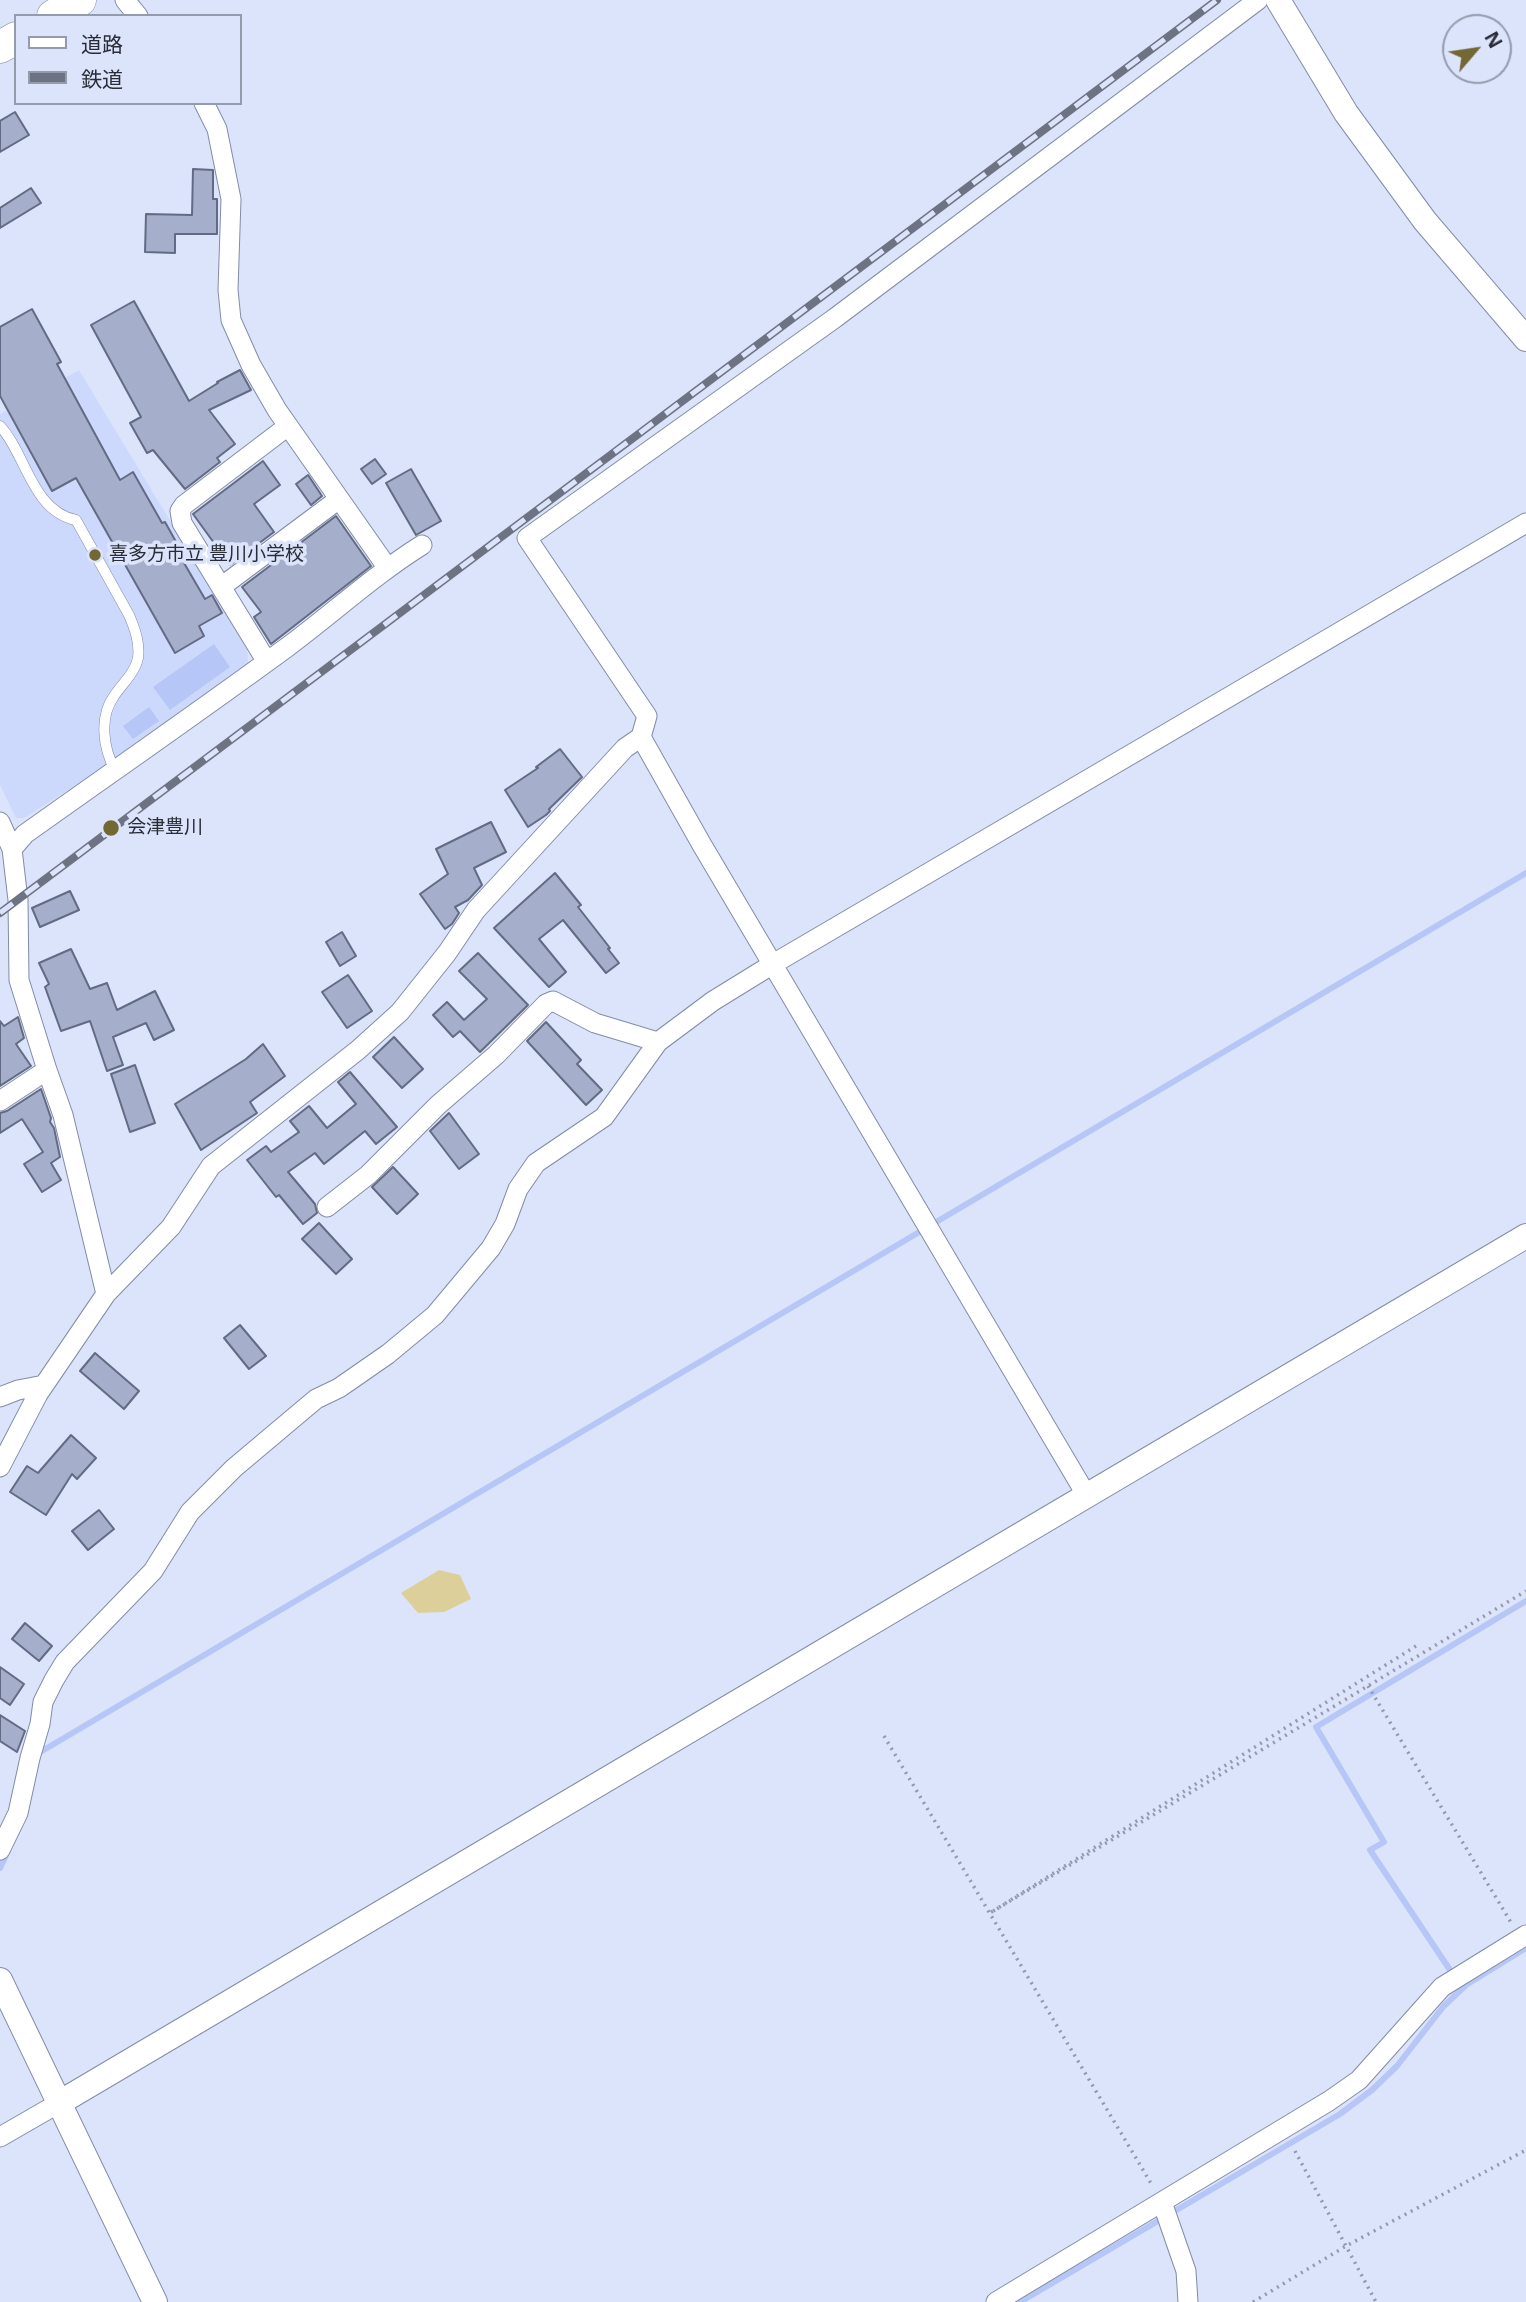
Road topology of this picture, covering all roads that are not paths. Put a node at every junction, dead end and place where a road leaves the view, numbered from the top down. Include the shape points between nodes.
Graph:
1 (80, 0) edge
2 (125, 0) edge
3 (1272, 2) edge
4 (56, 14) edge
5 (136, 14) edge
6 (205, 105) edge
7 (1526, 339) edge
8 (0, 426) edge
9 (288, 426) junction
10 (339, 499) junction
11 (1526, 523) edge
12 (422, 545) dead end
13 (387, 567) junction
14 (221, 587) junction
15 (267, 662) junction
16 (641, 737) junction
17 (115, 770) junction
18 (0, 822) edge
19 (12, 849) junction
20 (773, 964) junction
21 (658, 1042) junction
22 (47, 1070) junction
23 (0, 1101) edge
24 (327, 1207) dead end
25 (1526, 1236) edge
26 (106, 1294) junction
27 (44, 1385) junction
28 (0, 1397) edge
29 (0, 1467) edge
30 (1087, 1496) junction
31 (0, 1850) edge
32 (1523, 1937) edge
33 (0, 1980) edge
34 (59, 2103) junction
35 (0, 2137) edge
36 (1162, 2202) junction
37 (155, 2302) edge
38 (996, 2302) edge
39 (1188, 2302) edge

1 - 4 main road
2 - 5 street
3 - 7 street via 1424,221
3 - 16 street via 527,538 648,716
6 - 9 street via 217,129 231,200 231,320 255,373
8 - 17 lane via 42,498 66,518 76,520 134,628 138,660 109,705 105,723 104,739
9 - 10 street
9 - 14 street via 180,512 182,523
10 - 13 street
10 - 14 street
11 - 20 street
12 - 13 street
13 - 15 street
14 - 15 street
15 - 17 street
16 - 20 street
16 - 26 street via 625,748 476,910 400,1012 211,1166 171,1227
17 - 19 street via 25,834
18 - 19 street
19 - 22 street via 19,980
20 - 21 street
20 - 30 street
21 - 24 street via 595,1023 553,1001 546,1004 368,1175
21 - 31 street via 604,1117 536,1163 518,1189 491,1248 441,1309 388,1354 316,1399 215,1485 190,1512 153,1571 65,1662 43,1702 18,1813
22 - 23 street
22 - 26 street via 63,1115
25 - 30 street
26 - 27 street
27 - 28 street
27 - 29 street
30 - 34 street
32 - 36 street via 1442,1987 1359,2080
33 - 34 street
34 - 35 street
34 - 37 street
36 - 38 street
36 - 39 street via 1186,2271

